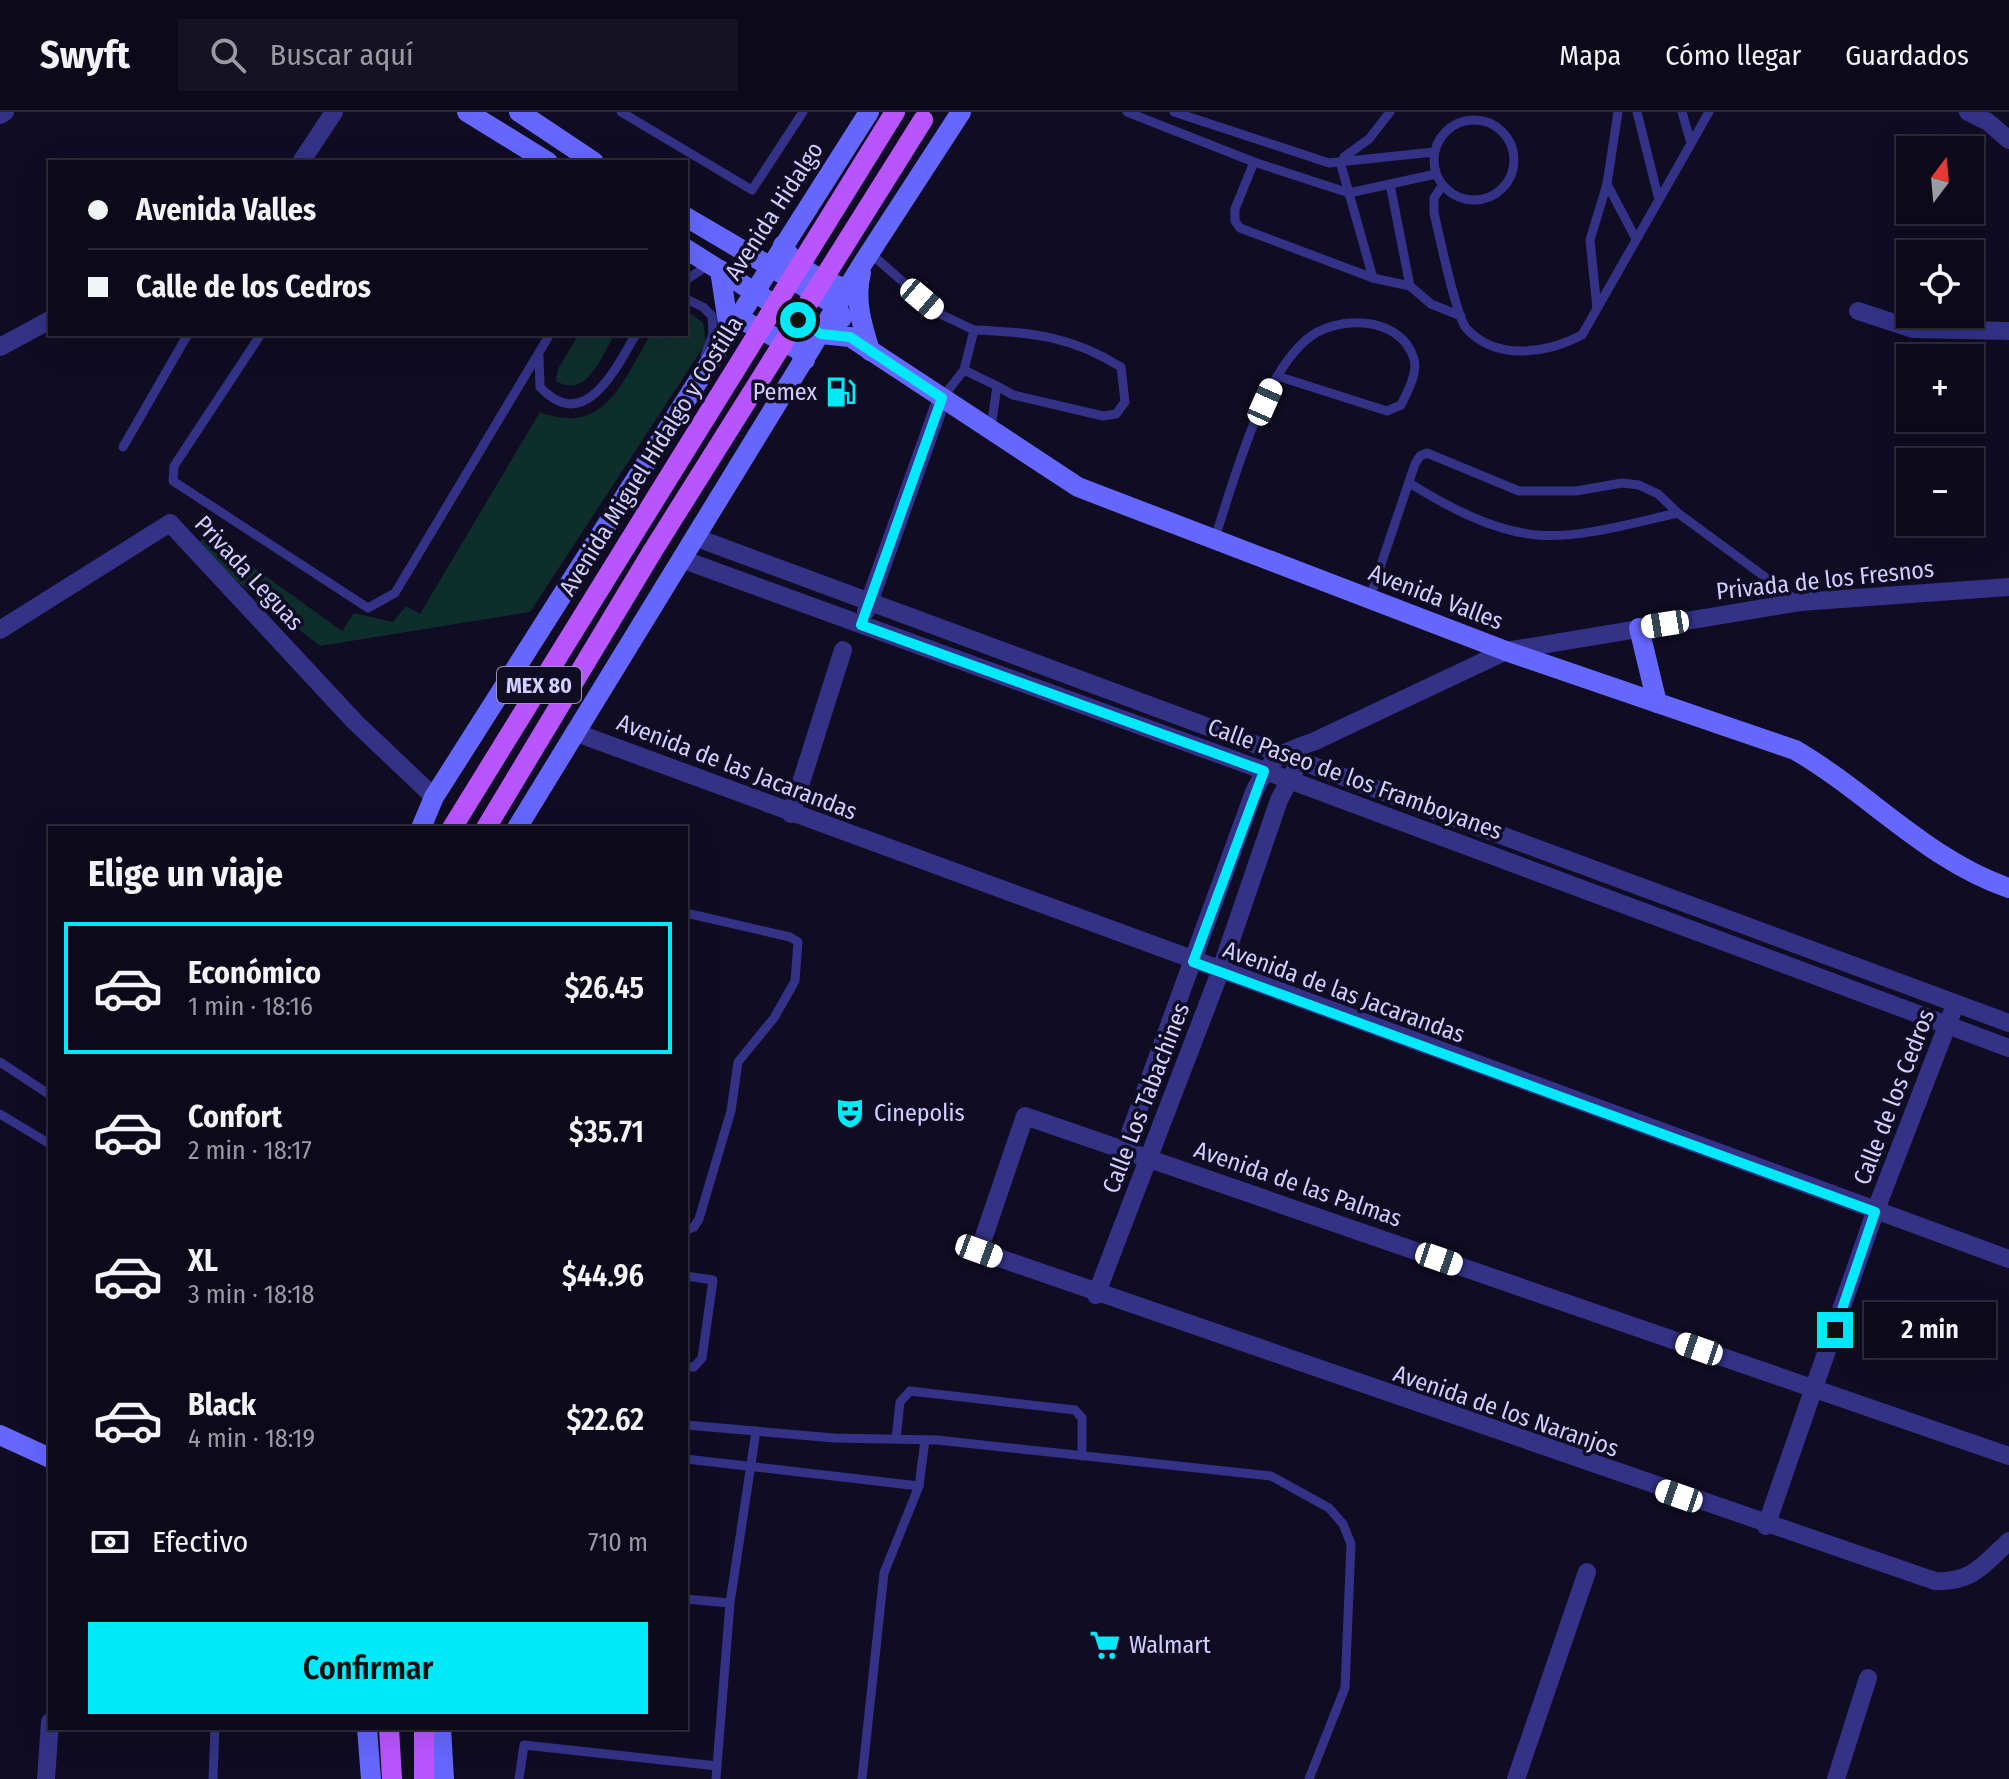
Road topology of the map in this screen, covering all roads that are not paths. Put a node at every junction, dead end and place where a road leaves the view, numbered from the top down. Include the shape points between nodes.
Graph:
1 (334, 112) edge
2 (467, 112) edge
3 (520, 112) edge
4 (621, 112) edge
5 (803, 112) edge
6 (869, 112) edge
7 (895, 112) edge
8 (961, 112) edge
9 (1127, 112) edge
10 (1174, 112) edge
11 (1390, 112) edge
12 (1618, 112) edge
13 (1637, 112) edge
14 (1682, 112) edge
15 (1709, 112) edge
16 (1968, 112) edge
17 (926, 116) edge
18 (2009, 140) edge
19 (1691, 143) junction
20 (1434, 152) junction
21 (302, 160) edge
22 (545, 160) edge
23 (588, 160) edge
24 (1254, 162) junction
25 (1341, 165) junction
26 (1436, 174) junction
27 (1390, 184) junction
28 (1607, 184) junction
29 (1442, 186) junction
30 (1349, 193) junction
31 (1658, 196) junction
32 (688, 218) edge
33 (1636, 239) junction
34 (783, 245) junction
35 (688, 250) edge
36 (866, 258) junction
37 (770, 266) junction
38 (715, 267) junction
39 (1373, 278) junction
40 (688, 279) edge
41 (850, 285) junction
42 (1410, 286) junction
43 (752, 294) junction
44 (688, 300) edge
45 (837, 306) junction
46 (1597, 308) junction
47 (1858, 311) dead end
48 (1461, 316) junction
49 (48, 321) edge
50 (732, 326) junction
51 (974, 330) junction
52 (2009, 331) edge
53 (821, 334) junction
54 (187, 336) edge
55 (260, 336) edge
56 (549, 336) edge
57 (635, 336) edge
58 (850, 337) junction
59 (0, 347) edge
60 (870, 351) junction
61 (539, 353) junction
62 (805, 360) junction
63 (964, 370) junction
64 (1277, 376) junction
65 (696, 385) junction
66 (997, 386) junction
67 (942, 398) junction
68 (990, 431) junction
69 (123, 447) dead end
70 (1411, 484) junction
71 (1678, 513) junction
72 (697, 538) junction
73 (1214, 541) junction
74 (684, 560) junction
75 (764, 562) junction
76 (758, 587) junction
77 (2009, 587) edge
78 (1369, 600) junction
79 (869, 602) junction
80 (1800, 602) junction
81 (861, 625) junction
82 (1639, 628) junction
83 (0, 630) edge
84 (843, 650) dead end
85 (1506, 651) junction
86 (1657, 703) junction
87 (574, 732) junction
88 (1313, 742) junction
89 (1280, 753) junction
90 (1301, 761) junction
91 (1264, 771) junction
92 (1288, 780) junction
93 (434, 797) junction
94 (791, 814) junction
95 (422, 826) edge
96 (453, 826) edge
97 (487, 826) edge
98 (518, 826) edge
99 (2009, 888) edge
100 (688, 913) edge
101 (1193, 962) junction
102 (1220, 972) junction
103 (1956, 1004) junction
104 (2009, 1023) edge
105 (1948, 1024) junction
106 (2009, 1048) edge
107 (0, 1062) edge
108 (48, 1094) edge
109 (0, 1114) edge
110 (48, 1143) edge
111 (1123, 1152) junction
112 (1149, 1158) junction
113 (1875, 1212) junction
114 (688, 1229) edge
115 (979, 1251) joint
116 (2009, 1259) edge
117 (688, 1276) edge
118 (1096, 1295) junction
119 (688, 1367) edge
120 (1815, 1389) junction
121 (688, 1425) edge
122 (756, 1431) junction
123 (0, 1435) edge
124 (896, 1439) junction
125 (925, 1440) junction
126 (1082, 1456) junction
127 (2009, 1456) edge
128 (48, 1457) edge
129 (688, 1459) edge
130 (751, 1465) junction
131 (919, 1486) junction
132 (1766, 1526) junction
133 (2009, 1541) edge
134 (1587, 1572) dead end
135 (688, 1599) edge
136 (730, 1603) junction
137 (1868, 1678) dead end
138 (49, 1730) edge
139 (215, 1730) edge
140 (367, 1730) edge
141 (389, 1730) edge
142 (424, 1730) edge
143 (441, 1730) edge
144 (717, 1766) junction
145 (46, 1779) edge
146 (213, 1779) edge
147 (371, 1779) edge
148 (392, 1779) edge
149 (424, 1779) edge
150 (444, 1779) edge
151 (519, 1779) edge
152 (716, 1779) edge
153 (862, 1779) edge
154 (1309, 1779) edge
155 (1516, 1779) edge
156 (1836, 1779) edge

1 - 21 street
2 - 22 main road
3 - 23 main road
4 - 5 lane via 752,190
6 - 34 main road, Avenida Hidalgo
7 - 96 main road, Avenida Miguel Hidalgo y Costilla / MEX 80, bridge
8 - 36 main road
9 - 24 lane
10 - 25 lane
11 - 25 lane
12 - 28 lane
13 - 31 lane
14 - 19 lane
15 - 19 lane
16 - 18 street
17 - 97 main road, MEX 80, bridge
19 - 31 lane
20 - 25 lane
20 - 26 lane
20 - 29 lane via 1448,129 1473,120 1498,129 1513,151 1510,177 1492,196 1465,200
24 - 30 lane
24 - 39 lane via 1235,209 1240,228
25 - 30 lane
26 - 27 lane
26 - 29 lane
27 - 30 lane
27 - 42 lane
28 - 33 lane
28 - 46 lane via 1590,240
29 - 48 lane via 1434,198 1434,213
30 - 39 lane
31 - 33 lane
32 - 37 main road
33 - 46 lane
34 - 37 main road, Avenida Hidalgo
34 - 41 main road via 809,272 837,286
35 - 38 main road
36 - 41 main road
36 - 51 lane via 940,314
36 - 60 main road via 857,288
37 - 43 main road, Avenida Hidalgo
37 - 45 main road
38 - 40 lane
38 - 43 main road
38 - 50 main road
39 - 42 lane
41 - 45 main road
42 - 48 lane via 1431,304
43 - 50 main road, Avenida Hidalgo
43 - 53 main road
44 - 65 lane via 712,316 713,334
45 - 53 main road
45 - 58 main road
46 - 48 lane via 1582,335 1556,348 1515,352 1484,342 1464,327
47 - 52 street via 1913,329
49 - 59 street
50 - 62 main road via 746,322 773,334
50 - 65 main road, Avenida Hidalgo
51 - 63 lane
51 - 66 lane via 1039,333 1100,354 1121,367 1125,402 1116,414 1103,416 1013,395
53 - 58 main road, Avenida Valles
53 - 62 main road
54 - 69 lane
55 - 61 lane via 174,466 173,481 368,608 395,593
56 - 61 lane
57 - 61 lane via 607,382 578,404 550,398 540,387
58 - 60 main road, Avenida Valles
60 - 67 main road, Avenida Valles
62 - 72 main road
63 - 66 lane
63 - 67 lane
64 - 64 lane via 1306,339 1341,322 1367,323 1400,336 1415,360 1401,405 1387,411
64 - 73 lane via 1242,454
65 - 93 main road, Avenida Hidalgo
66 - 68 lane
67 - 68 main road, Avenida Valles
67 - 79 street
68 - 73 main road, Avenida Valles via 1078,487
70 - 71 lane via 1446,506 1538,535 1604,529
70 - 71 lane via 1415,464 1427,453 1519,491 1639,485
70 - 78 lane
71 - 80 lane
72 - 74 main road
72 - 75 street, Calle Paseo de los Framboyanes
73 - 78 main road, Avenida Valles
74 - 76 street, Calle Paseo de los Framboyanes
74 - 87 main road
75 - 76 street
75 - 79 street, Calle Paseo de los Framboyanes
76 - 81 street, Calle Paseo de los Framboyanes
77 - 80 street, Privada de los Fresnos
78 - 85 main road, Avenida Valles
79 - 81 street
79 - 89 street, Calle Paseo de los Framboyanes
80 - 82 street, Privada de los Fresnos
81 - 91 street, Calle Paseo de los Framboyanes
82 - 85 street, Privada de los Fresnos
82 - 86 main road
83 - 93 street, Privada Leguas via 170,523 355,722
84 - 94 street
85 - 86 main road, Avenida Valles
85 - 88 street, Calle Los Tabachines
86 - 99 main road, Avenida Valles via 1795,750 1838,775 1942,856
87 - 94 street, Avenida de las Jacarandas
87 - 98 main road
88 - 89 street, Calle Los Tabachines
88 - 90 street, Calle Los Tabachines
89 - 90 street, Calle Paseo de los Framboyanes
89 - 91 street, Calle Los Tabachines
90 - 92 street, Calle Los Tabachines
90 - 103 street, Calle Paseo de los Framboyanes
91 - 92 street, Calle Paseo de los Framboyanes
91 - 101 street, Calle Los Tabachines
92 - 102 street, Calle Los Tabachines
92 - 105 street, Calle Paseo de los Framboyanes
93 - 95 main road, Avenida Hidalgo
94 - 101 street, Avenida de las Jacarandas
100 - 114 lane via 790,937 800,949 795,981 738,1062 731,1111 699,1219
101 - 102 street, Avenida de las Jacarandas
101 - 111 street, Calle Los Tabachines
102 - 112 street, Calle Los Tabachines
102 - 113 street, Avenida de las Jacarandas
103 - 104 street, Calle Paseo de los Framboyanes
103 - 105 street, Calle de los Cedros
105 - 106 street, Calle Paseo de los Framboyanes
105 - 113 street, Calle de los Cedros
107 - 108 lane
109 - 110 lane
111 - 112 street, Avenida de las Palmas
111 - 115 street, Avenida de las Palmas via 1025,1116
112 - 118 street, Calle Los Tabachines
112 - 120 street, Avenida de las Palmas
113 - 116 street, Avenida de las Jacarandas
113 - 120 street, Calle de los Cedros
115 - 118 street, Avenida de los Naranjos
117 - 119 lane via 713,1280 702,1358
118 - 132 street, Avenida de los Naranjos
120 - 127 street, Avenida de las Palmas
120 - 132 street, Calle de los Cedros
121 - 122 lane
122 - 124 lane
122 - 130 lane
123 - 128 main road
124 - 125 lane
124 - 126 lane via 900,1402 910,1391 1075,1410 1082,1418
125 - 126 lane
125 - 131 lane
126 - 154 lane via 1271,1476 1329,1508 1343,1524 1351,1544 1345,1688
129 - 130 lane
130 - 131 lane
130 - 136 lane
131 - 153 lane via 884,1573
132 - 133 street, Avenida de los Naranjos via 1935,1581 1959,1582
134 - 155 street
135 - 136 lane
136 - 144 lane
137 - 156 street
138 - 145 street
139 - 146 lane
140 - 147 main road
141 - 148 main road
142 - 149 main road
143 - 150 main road
144 - 151 lane via 524,1745
144 - 152 lane

